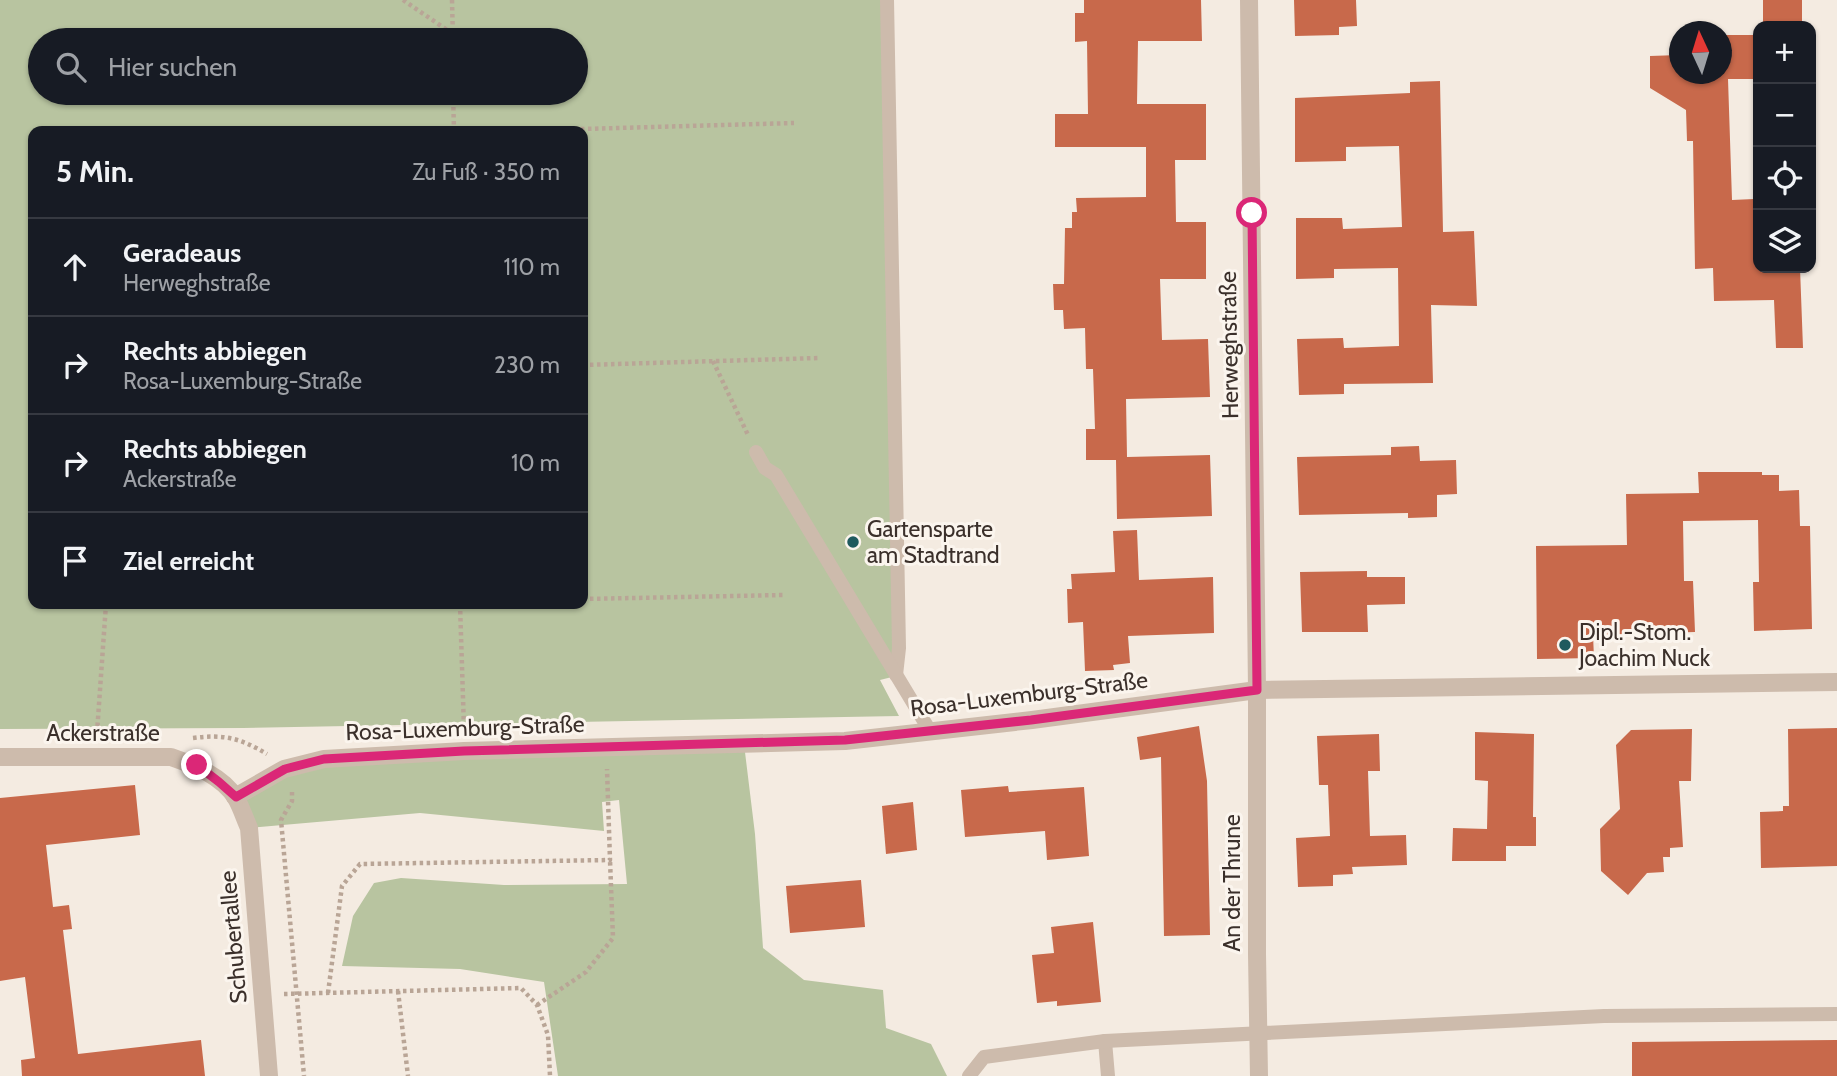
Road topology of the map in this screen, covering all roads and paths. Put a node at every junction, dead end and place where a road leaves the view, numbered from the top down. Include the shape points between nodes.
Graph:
1 (403, 0) edge
2 (452, 0) edge
3 (887, 0) edge
4 (1249, 0) edge
5 (441, 28) edge
6 (453, 28) edge
7 (453, 105) edge
8 (794, 123) dead end
9 (454, 126) edge
10 (588, 129) edge
11 (819, 358) dead end
12 (713, 361) junction
13 (588, 365) edge
14 (755, 452) joint
15 (783, 595) dead end
16 (588, 599) edge
17 (106, 609) edge
18 (460, 609) edge
19 (896, 675) junction
20 (1837, 682) edge
21 (1257, 690) junction
22 (930, 731) junction
23 (606, 747) junction
24 (464, 751) junction
25 (0, 757) edge
26 (96, 759) junction
27 (236, 797) junction
28 (610, 860) junction
29 (398, 991) junction
30 (328, 993) junction
31 (262, 995) junction
32 (537, 1005) junction
33 (1837, 1014) edge
34 (1258, 1034) junction
35 (1105, 1041) junction
36 (269, 1076) edge
37 (408, 1076) edge
38 (550, 1076) edge
39 (969, 1076) edge
40 (1108, 1076) edge
41 (1259, 1076) edge

1 - 5 path
2 - 6 path
3 - 19 lane
4 - 21 street, Herweghstraße
7 - 9 path
8 - 10 path
11 - 12 path
12 - 13 path
12 - 14 path
14 - 19 lane via 776,475
15 - 16 path
17 - 26 path
18 - 24 path
19 - 22 lane
20 - 21 street, Rosa-Luxemburg-Straße
21 - 22 street, Rosa-Luxemburg-Straße
21 - 34 street, An der Thrune
22 - 23 street, Rosa-Luxemburg-Straße via 845,740
23 - 24 street, Rosa-Luxemburg-Straße
23 - 28 path
24 - 27 street, Rosa-Luxemburg-Straße via 324,759 285,769
25 - 26 street, Ackerstraße
26 - 27 street, Ackerstraße via 171,757 197,765
27 - 31 street, Schubertallee via 248,828
28 - 30 path via 360,864 342,886
28 - 32 path via 613,938 586,972
29 - 30 path
29 - 32 path via 521,988
29 - 37 path
30 - 31 path
31 - 36 street, Schubertallee
32 - 38 path via 548,1035
33 - 34 lane via 1604,1016
34 - 35 lane
34 - 41 street, An der Thrune
35 - 39 lane via 984,1057
35 - 40 lane

